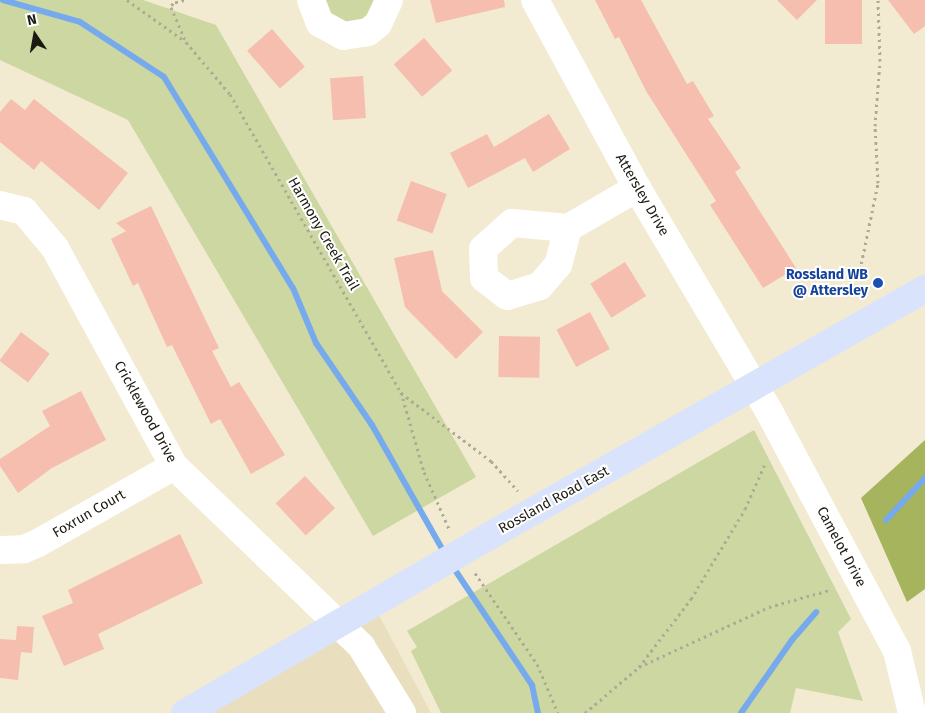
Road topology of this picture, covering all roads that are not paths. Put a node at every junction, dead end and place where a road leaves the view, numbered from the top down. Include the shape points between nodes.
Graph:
1 (311, 0) edge
2 (388, 0) edge
3 (535, 0) edge
4 (637, 188) junction
5 (0, 205) edge
6 (568, 228) dead end
7 (925, 289) edge
8 (755, 386) junction
9 (174, 466) junction
10 (0, 550) edge
11 (340, 623) junction
12 (185, 713) edge
13 (402, 713) edge
14 (912, 713) edge

1 - 2 street via 320,23 343,36 368,32 378,24
3 - 4 street, Attersley Drive
4 - 6 street
4 - 8 street, Attersley Drive
5 - 9 street, Cricklewood Drive via 24,211 55,248
7 - 8 main road, Rossland Road East
8 - 11 main road, Rossland Road East
8 - 14 street, Camelot Drive via 897,651
9 - 10 street, Foxrun Court via 38,543 24,549
9 - 11 street, Cricklewood Drive
11 - 12 main road, Rossland Road East
11 - 13 street, Cricklewood Drive via 361,646

